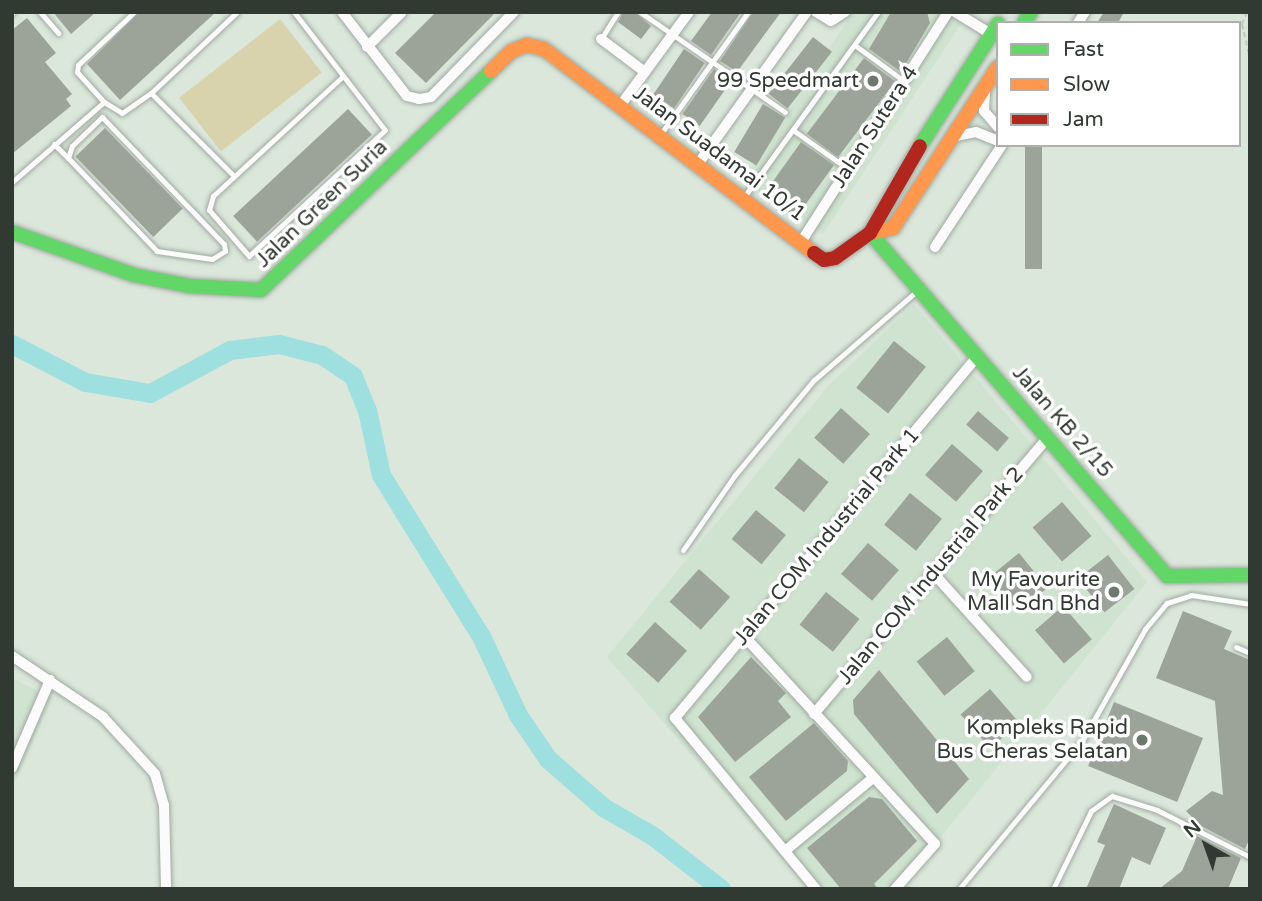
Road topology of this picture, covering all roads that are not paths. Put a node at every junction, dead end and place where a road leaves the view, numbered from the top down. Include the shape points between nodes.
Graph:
1 (40, 12) edge
2 (134, 12) edge
3 (237, 12) edge
4 (294, 12) edge
5 (342, 12) edge
6 (402, 12) edge
7 (514, 12) edge
8 (618, 12) edge
9 (640, 12) edge
10 (689, 12) edge
11 (748, 12) edge
12 (807, 12) edge
13 (816, 12) edge
14 (845, 12) edge
15 (878, 12) edge
16 (955, 13) edge
17 (996, 27) edge
18 (58, 33) dead end
19 (673, 35) junction
20 (601, 39) joint
21 (856, 46) junction
22 (367, 47) junction
23 (544, 49) joint
24 (713, 62) junction
25 (996, 70) edge
26 (645, 72) junction
27 (343, 76) junction
28 (905, 82) junction
29 (751, 88) junction
30 (985, 88) junction
31 (151, 93) junction
32 (624, 101) junction
33 (104, 102) junction
34 (785, 112) dead end
35 (996, 125) edge
36 (793, 130) junction
37 (659, 135) junction
38 (956, 136) junction
39 (996, 140) edge
40 (54, 144) junction
41 (1001, 147) edge
42 (68, 158) junction
43 (702, 158) junction
44 (848, 169) junction
45 (234, 176) junction
46 (12, 182) edge
47 (743, 199) junction
48 (12, 232) edge
49 (870, 233) junction
50 (801, 242) junction
51 (935, 247) dead end
52 (920, 289) junction
53 (978, 356) junction
54 (1048, 438) junction
55 (682, 550) dead end
56 (935, 575) junction
57 (1250, 575) edge
58 (1250, 604) edge
59 (744, 636) junction
60 (1236, 647) dead end
61 (1250, 653) edge
62 (12, 656) edge
63 (1027, 677) dead end
64 (50, 680) junction
65 (814, 714) junction
66 (12, 768) edge
67 (873, 778) junction
68 (785, 851) junction
69 (1250, 857) edge
70 (166, 889) edge
71 (816, 889) edge
72 (895, 889) edge
73 (959, 889) edge
74 (1053, 889) edge

1 - 18 lane
2 - 33 lane via 76,68
3 - 31 lane
4 - 27 lane
5 - 22 street
6 - 22 street
7 - 22 street via 430,97 407,96
8 - 20 lane
9 - 19 lane
10 - 19 street
11 - 24 lane
12 - 29 street
13 - 14 street via 831,21
15 - 21 lane
16 - 17 street
16 - 28 street, Jalan Sutera 4
17 - 49 street, Jalan Suadamai 10/1 via 879,211
19 - 24 lane
19 - 26 street
20 - 26 street
21 - 28 lane
21 - 36 lane
23 - 32 street, Jalan Suadamai 10/1
23 - 48 street, Jalan Green Suria via 527,45 512,51 261,290 189,286 134,275
24 - 29 lane
24 - 37 lane
25 - 30 street, Jalan Suadamai 10/1
26 - 32 street
27 - 45 lane
27 - 45 lane via 385,127 384,132 253,256 208,207 212,196
28 - 44 street, Jalan Sutera 4
29 - 34 lane
29 - 43 street
30 - 35 street via 984,111
30 - 38 street, Jalan Suadamai 10/1
31 - 33 lane via 128,113 117,112
31 - 45 lane
32 - 37 street, Jalan Suadamai 10/1
33 - 40 lane
36 - 44 lane
36 - 47 lane
37 - 43 street, Jalan Suadamai 10/1
38 - 39 street via 976,132
38 - 49 street, Jalan Suadamai 10/1 via 893,228
40 - 42 lane
40 - 46 lane
41 - 51 street
42 - 42 lane via 157,251 212,259 225,251 224,244 106,118 99,117 72,145
43 - 47 street, Jalan Suadamai 10/1
44 - 50 street, Jalan Sutera 4
47 - 50 street, Jalan Suadamai 10/1
49 - 50 street, Jalan Suadamai 10/1 via 835,258 824,260
49 - 52 street, Jalan KB 2/15
52 - 53 street, Jalan KB 2/15
52 - 55 lane via 814,380 735,475
53 - 54 street, Jalan KB 2/15
53 - 59 street, Jalan COM Industrial Park 1
54 - 56 street, Jalan COM Industrial Park 2
54 - 57 street, Jalan KB 2/15 via 1167,576
56 - 63 street
56 - 65 street, Jalan COM Industrial Park 2
58 - 73 lane via 1191,595 1167,603 1145,629 1082,741
59 - 65 street
59 - 68 street, Jalan COM Industrial Park 1 via 675,718
60 - 61 lane
62 - 64 street
64 - 66 street
64 - 70 street via 103,717 155,774 164,805
65 - 67 street
67 - 68 street
67 - 72 street via 934,844
68 - 71 street
69 - 74 lane via 1157,810 1112,796 1091,811

